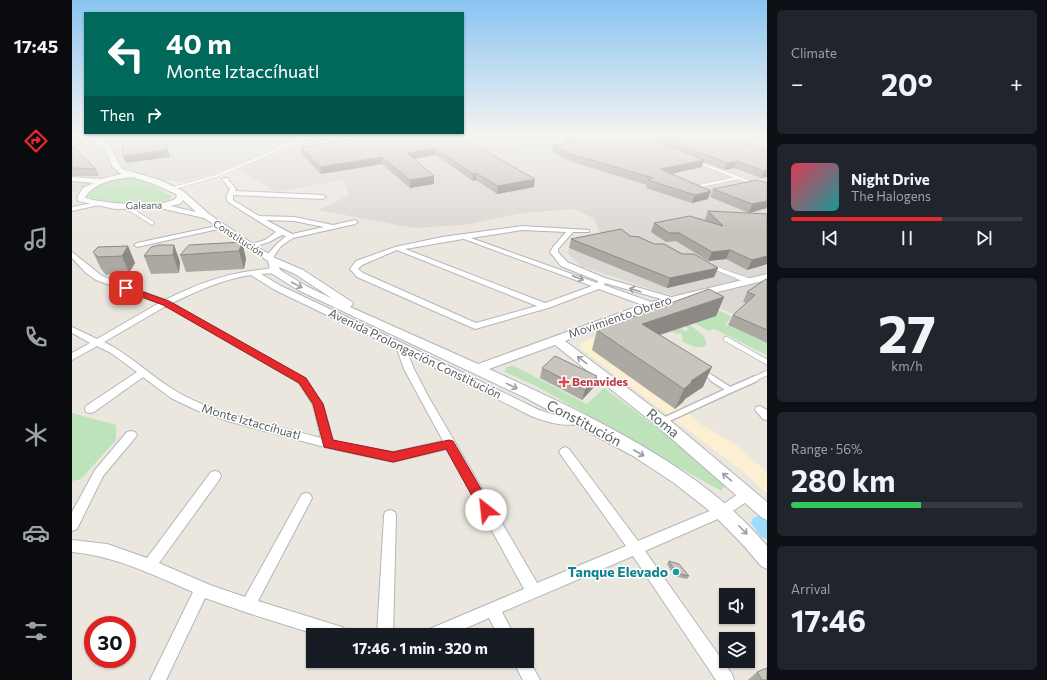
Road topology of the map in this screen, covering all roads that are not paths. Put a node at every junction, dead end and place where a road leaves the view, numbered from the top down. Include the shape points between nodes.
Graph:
1 (113, 168) edge
2 (116, 168) edge
3 (236, 168) edge
4 (710, 168) edge
5 (132, 175) junction
6 (737, 178) junction
7 (225, 179) dead end
8 (72, 180) edge
9 (102, 181) junction
10 (753, 184) edge
11 (691, 188) edge
12 (171, 189) junction
13 (232, 193) junction
14 (180, 194) junction
15 (323, 197) dead end
16 (81, 199) junction
17 (97, 204) junction
18 (125, 206) junction
19 (157, 206) junction
20 (72, 208) edge
21 (206, 216) junction
22 (258, 218) junction
23 (355, 222) dead end
24 (152, 223) dead end
25 (221, 227) junction
26 (334, 227) junction
27 (572, 230) junction
28 (587, 231) dead end
29 (281, 232) junction
30 (292, 236) junction
31 (462, 237) junction
32 (267, 240) junction
33 (137, 245) dead end
34 (279, 245) junction
35 (247, 247) junction
36 (397, 248) junction
37 (72, 254) edge
38 (270, 259) junction
39 (564, 264) junction
40 (708, 265) edge
41 (555, 269) junction
42 (274, 271) junction
43 (253, 273) junction
44 (767, 278) edge
45 (750, 281) junction
46 (601, 283) junction
47 (668, 299) junction
48 (166, 303) junction
49 (651, 305) junction
50 (545, 306) junction
51 (377, 322) junction
52 (72, 330) edge
53 (555, 339) junction
54 (726, 339) dead end
55 (98, 342) junction
56 (401, 346) junction
57 (72, 357) edge
58 (767, 362) edge
59 (477, 369) junction
60 (698, 369) edge
61 (144, 372) junction
62 (767, 373) edge
63 (462, 376) junction
64 (730, 390) junction
65 (90, 409) dead end
66 (582, 420) junction
67 (662, 422) junction
68 (131, 435) dead end
69 (328, 444) junction
70 (449, 444) junction
71 (565, 452) dead end
72 (215, 476) dead end
73 (748, 494) junction
74 (306, 498) dead end
75 (723, 511) junction
76 (767, 512) edge
77 (390, 516) dead end
78 (72, 525) edge
79 (72, 546) edge
80 (635, 548) junction
81 (767, 560) edge
82 (148, 566) junction
83 (202, 588) junction
84 (533, 592) junction
85 (248, 606) junction
86 (492, 609) junction
87 (319, 628) edge
88 (385, 628) edge
89 (448, 628) edge
90 (502, 628) edge
91 (525, 668) edge
92 (158, 680) edge
93 (532, 680) edge
94 (726, 680) edge

1 - 9 street, Galeana via 110,176
2 - 5 street, Galeana
3 - 12 lane
4 - 6 lane
5 - 9 street, Galeana
5 - 12 street, Galeana
6 - 10 lane
6 - 11 lane
7 - 13 street via 232,187
8 - 9 street
9 - 16 street, Galeana via 83,190
12 - 14 street, Galeana
13 - 15 street
13 - 22 street via 230,201
14 - 19 street, Galeana via 177,202
14 - 21 street, Constitución
16 - 17 street, Galeana
16 - 20 street
17 - 18 street, Galeana
17 - 20 street
18 - 19 street, Galeana
18 - 24 lane
19 - 21 street
21 - 25 street, Constitución
22 - 26 street via 294,219
22 - 29 street
23 - 26 street
25 - 33 street
25 - 35 street, Constitución
26 - 30 street
27 - 28 street
27 - 31 street via 522,228
27 - 39 street via 554,252
29 - 30 street
29 - 32 street
30 - 34 street
31 - 36 street via 442,238
31 - 41 street
32 - 34 street
32 - 35 street
34 - 38 street
35 - 38 street, Constitución
36 - 50 street
36 - 50 street via 359,263 354,269 360,275 475,326
37 - 48 street via 88,271 99,278
38 - 42 street, Constitución
38 - 51 street, Constitución via 299,272
39 - 41 street
39 - 46 street
40 - 45 lane
41 -> 46 street
42 - 43 street
42 -> 51 street, Constitución via 324,299
43 - 48 street via 228,277
43 - 56 street, Avenida Prolongación Constitución via 278,288
44 - 45 street, Movimiento Obrero
45 - 47 street, Movimiento Obrero
47 -> 46 street
46 - 49 street
46 - 50 street
47 - 49 street, Movimiento Obrero
48 - 55 street
48 - 69 street via 302,381 318,404
49 - 53 street, Movimiento Obrero
51 - 59 street, Constitución
52 - 55 street, Monte Iztaccíhuatl
53 - 59 street, Movimiento Obrero
67 -> 53 street, Roma
54 - 58 lane
55 - 57 street
55 - 61 street, Monte Iztaccíhuatl
56 - 63 street, Avenida Prolongación Constitución
56 - 70 street via 409,369
59 - 63 street
59 -> 66 street, Constitución
60 - 64 lane
61 - 65 street
61 - 69 street, Monte Iztaccíhuatl via 175,394 200,407
62 - 64 lane
63 - 66 street, Avenida Prolongación Constitución via 548,418 562,421
64 - 67 lane
66 -> 75 street, Constitución via 668,470
73 -> 67 street, Roma
68 - 78 street via 99,473
69 - 70 street, Monte Iztaccíhuatl via 393,457
70 - 84 street
71 - 80 street
72 - 82 street
73 - 75 street
73 - 76 street, Roma
74 - 85 street
75 - 80 street
75 -> 81 street, Constitución via 752,540
77 - 88 street
79 - 82 street via 86,546
80 - 84 street
80 - 94 street
82 - 83 street
83 - 85 street
83 - 92 street
84 - 86 street
85 - 87 street
86 - 89 street
86 - 90 street
91 - 93 street

